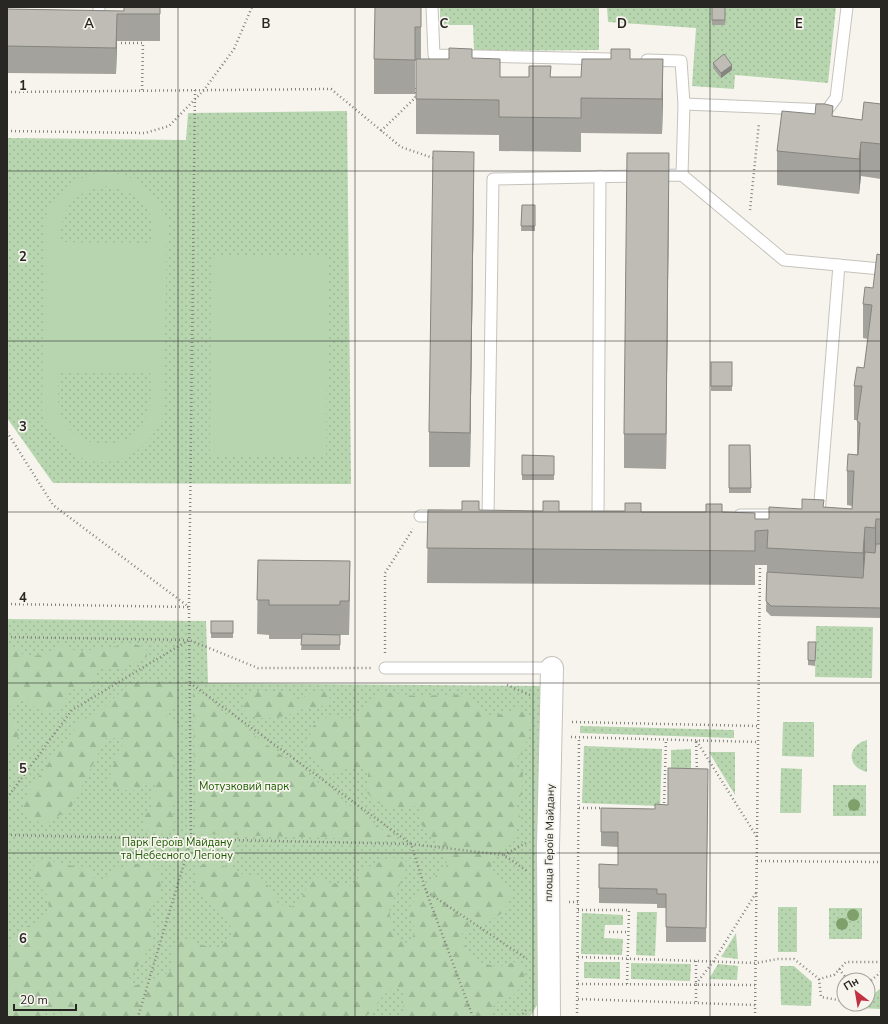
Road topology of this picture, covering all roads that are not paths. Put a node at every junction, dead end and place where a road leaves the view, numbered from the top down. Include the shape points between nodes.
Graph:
1 (99, 7) edge
2 (432, 7) edge
3 (847, 7) edge
4 (84, 18) edge
5 (619, 60) edge
6 (634, 60) edge
7 (684, 104) junction
8 (682, 175) junction
9 (600, 176) junction
10 (839, 265) junction
11 (881, 269) edge
12 (729, 515) edge
13 (797, 515) edge
14 (811, 515) edge
15 (420, 516) road end
16 (458, 516) edge
17 (488, 516) edge
18 (613, 516) edge
19 (385, 668) road end
20 (552, 668) joint
21 (549, 1017) edge

1 - 4 lane via 99,18
2 - 5 lane via 434,55
3 - 7 lane via 836,98 827,110
6 - 7 lane via 681,61
7 - 8 lane
8 - 9 lane
8 - 10 lane via 784,260
9 - 17 lane via 493,179
9 - 18 lane via 594,516
10 - 11 lane
10 - 14 lane via 818,515
12 - 13 lane
15 - 16 lane
19 - 20 lane
20 - 21 street, площа Героїв Майдану via 558,737 548,848

